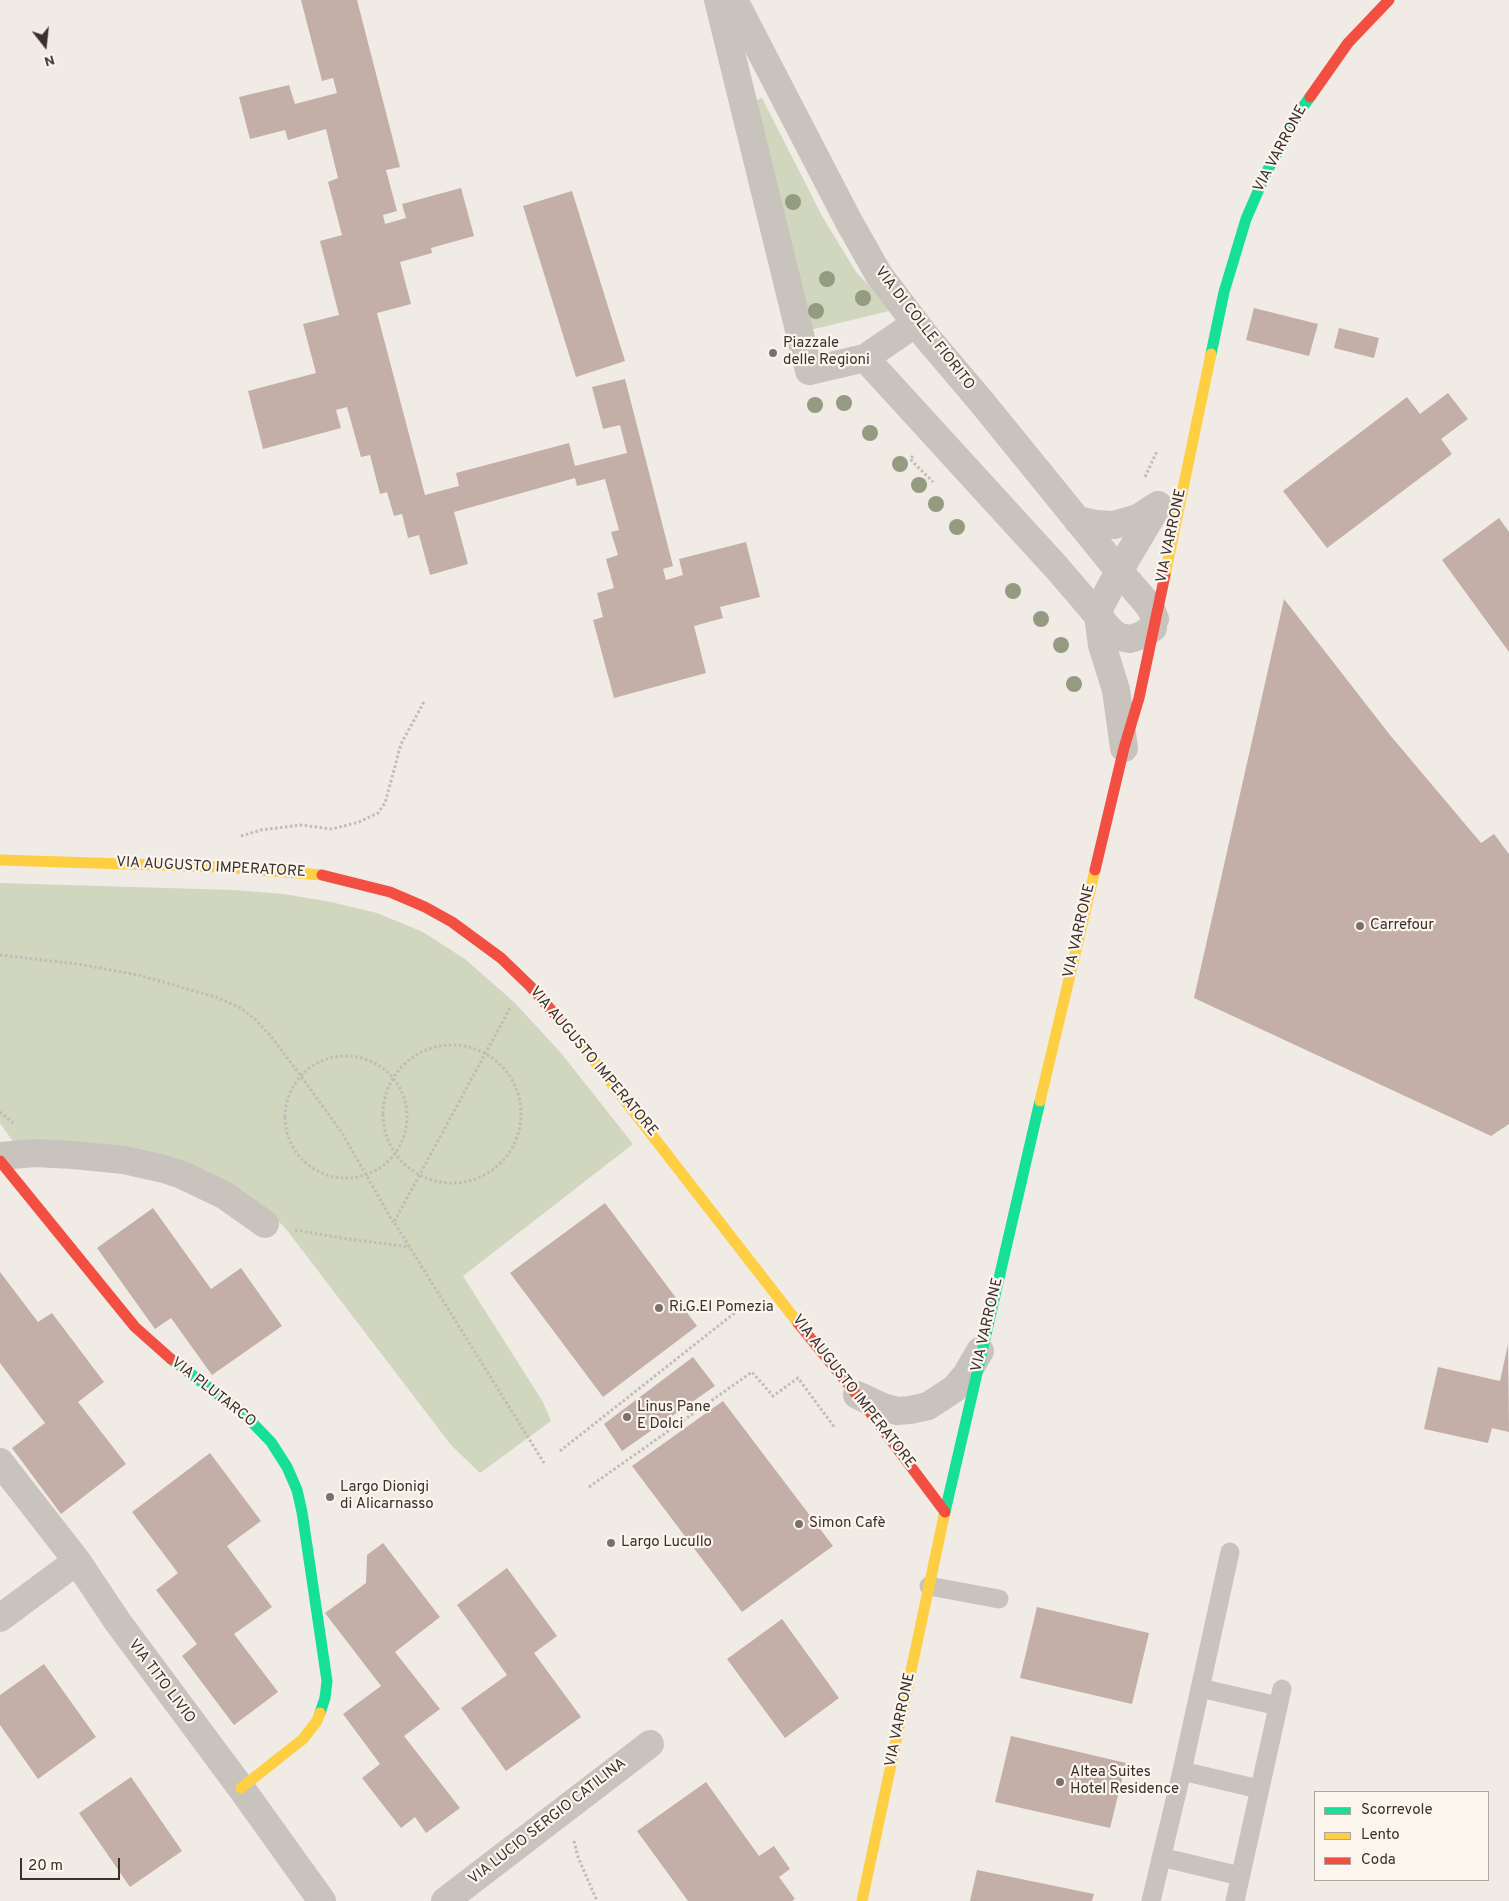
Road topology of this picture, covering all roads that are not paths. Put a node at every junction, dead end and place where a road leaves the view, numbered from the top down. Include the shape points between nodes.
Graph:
1 (718, 0) edge
2 (734, 0) edge
3 (1389, 0) edge
4 (736, 75) junction
5 (774, 77) junction
6 (916, 323) junction
7 (865, 358) junction
8 (1187, 466) junction
9 (1157, 507) junction
10 (1077, 520) junction
11 (1119, 571) junction
12 (1098, 616) junction
13 (1154, 624) junction
14 (1124, 748) junction
15 (0, 860) edge
16 (0, 1156) edge
17 (0, 1161) edge
18 (265, 1224) road end
19 (983, 1346) junction
20 (857, 1395) junction
21 (0, 1462) edge
22 (945, 1512) junction
23 (1230, 1552) dead end
24 (77, 1561) junction
25 (929, 1586) junction
26 (999, 1599) dead end
27 (0, 1618) edge
28 (1200, 1688) junction
29 (650, 1744) dead end
30 (1182, 1771) junction
31 (241, 1788) junction
32 (1259, 1789) junction
33 (1161, 1857) junction
34 (1240, 1876) junction
35 (322, 1901) edge
36 (446, 1901) edge
37 (862, 1901) edge
38 (1151, 1901) edge
39 (1235, 1901) edge

1 - 4 street
2 - 5 street, VIA DI COLLE FIORITO
3 - 8 street, VIA VARRONE via 1348,43 1300,111 1266,173 1246,219 1224,292
4 - 5 street
4 - 7 street via 809,371
5 - 6 street, VIA DI COLLE FIORITO via 879,275
6 - 7 street
6 - 10 street, VIA DI COLLE FIORITO
7 - 12 street
8 - 9 street
8 - 13 street, VIA VARRONE
9 - 10 street via 1138,518 1114,525
9 - 11 street
10 - 11 street, VIA DI COLLE FIORITO
11 - 12 street
11 - 13 street, VIA DI COLLE FIORITO via 1151,609
12 - 13 street via 1119,637 1130,639 1142,635
12 - 14 street via 1102,646 1116,690
13 - 14 street, VIA VARRONE via 1140,698
14 - 19 street, VIA VARRONE
15 - 20 street, VIA AUGUSTO IMPERATORE via 290,871 350,881 390,892 452,922 501,958 530,986 597,1063
16 - 18 street via 35,1152 73,1155 124,1160 164,1169 218,1192
17 - 31 street, VIA PLUTARCO via 134,1326 180,1367 244,1414 266,1437 281,1456 296,1490 326,1668 325,1698 317,1721 303,1739
19 - 20 street via 954,1389 928,1406 897,1411
19 - 22 street, VIA VARRONE
20 - 22 street, VIA AUGUSTO IMPERATORE
21 - 24 street, VIA TITO LIVIO
22 - 25 street, VIA VARRONE
23 - 28 lane
24 - 27 street
24 - 31 street, VIA TITO LIVIO via 122,1629
25 - 26 lane
25 - 37 street, VIA VARRONE
28 - 30 lane
28 - 32 lane via 1280,1698
29 - 36 street, VIA LUCIO SERGIO CATILINA
30 - 32 lane
30 - 33 lane
31 - 35 street, VIA TITO LIVIO
32 - 34 lane
33 - 34 lane
33 - 38 lane
34 - 39 lane

